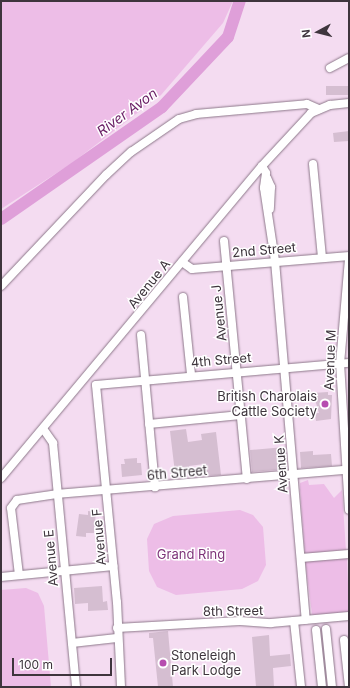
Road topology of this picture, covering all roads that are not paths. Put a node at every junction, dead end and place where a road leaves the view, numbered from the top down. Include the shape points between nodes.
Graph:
1 (349, 58) edge
2 (330, 68) dead end
3 (349, 103) edge
4 (319, 109) junction
5 (313, 164) dead end
6 (262, 166) junction
7 (224, 241) dead end
8 (349, 256) edge
9 (322, 257) junction
10 (349, 259) edge
11 (275, 261) junction
12 (182, 262) junction
13 (227, 265) junction
14 (1, 286) edge
15 (183, 297) dead end
16 (347, 310) edge
17 (141, 335) dead end
18 (349, 362) edge
19 (340, 363) junction
20 (285, 367) junction
21 (237, 372) junction
22 (191, 375) junction
23 (86, 378) junction
24 (145, 379) junction
25 (96, 385) junction
26 (345, 402) edge
27 (241, 415) junction
28 (149, 424) junction
29 (44, 430) junction
30 (345, 470) junction
31 (295, 475) junction
32 (1, 478) edge
33 (247, 479) junction
34 (348, 483) edge
35 (155, 487) junction
36 (106, 491) junction
37 (57, 494) junction
38 (349, 510) edge
39 (349, 554) edge
40 (301, 558) junction
41 (113, 566) junction
42 (64, 570) junction
43 (18, 575) junction
44 (1, 577) edge
45 (349, 616) edge
46 (306, 620) junction
47 (294, 621) junction
48 (117, 628) junction
49 (326, 629) dead end
50 (316, 630) dead end
51 (117, 638) junction
52 (344, 640) dead end
53 (72, 643) junction
54 (76, 687) edge
55 (121, 687) edge
56 (301, 687) edge
57 (322, 687) edge
58 (332, 687) edge
59 (349, 687) edge

1 - 2 lane
3 - 4 lane, Avenue A
4 - 6 lane, Avenue A via 311,113
4 - 14 lane, Avenue A via 308,104 188,116 158,133 106,175
5 - 9 lane
6 - 11 lane, Avenue K via 267,178 264,188 270,210
6 - 12 lane, Avenue A
7 - 13 lane, Avenue J
8 - 9 lane, 2nd Street
9 - 11 lane, 2nd Street
10 - 16 lane, Avenue M
11 - 13 lane, 2nd Street
11 - 20 lane, Avenue K
12 - 13 lane, 2nd Street via 192,268
12 - 23 lane, Avenue A
13 - 21 lane, Avenue J
15 - 22 lane
16 - 19 lane, Avenue M
17 - 24 lane
18 - 19 lane, 4th Street
19 - 20 lane, 4th Street
19 - 26 lane, Avenue M
20 - 21 lane, 4th Street
20 - 31 lane, Avenue K
21 - 22 lane, 4th Street
21 - 27 lane, Avenue J
22 - 24 lane, 4th Street
23 - 25 lane
23 - 29 lane, Avenue A
24 - 25 lane, 4th Street
24 - 28 lane
25 - 36 lane, Avenue F
26 - 30 lane, Avenue M
27 - 28 lane
27 - 33 lane, Avenue J
28 - 35 lane
29 - 32 lane, Avenue A
29 - 37 lane, Avenue E via 53,443
30 - 31 lane, 6th Street
30 - 34 lane, Avenue M
31 - 33 lane, 6th Street
31 - 40 lane, Avenue K
33 - 35 lane, 6th Street
34 - 38 lane, Avenue M
35 - 36 lane, 6th Street
36 - 37 lane, 6th Street
36 - 41 lane, Avenue F
37 - 42 lane, Avenue E
37 - 43 lane, 6th Street via 12,503
39 - 40 lane
40 - 46 lane, Avenue K
41 - 42 lane
41 - 48 lane, Avenue F
42 - 43 lane
42 - 53 lane, Avenue E
43 - 44 lane
45 - 46 lane, 8th Street
46 - 47 lane, 8th Street
47 - 48 lane, 8th Street via 240,620
47 - 56 lane
48 - 51 lane, Avenue F
49 - 58 lane
50 - 57 lane
51 - 53 lane
51 - 55 lane, Avenue F
52 - 59 lane
53 - 54 lane, Avenue E

